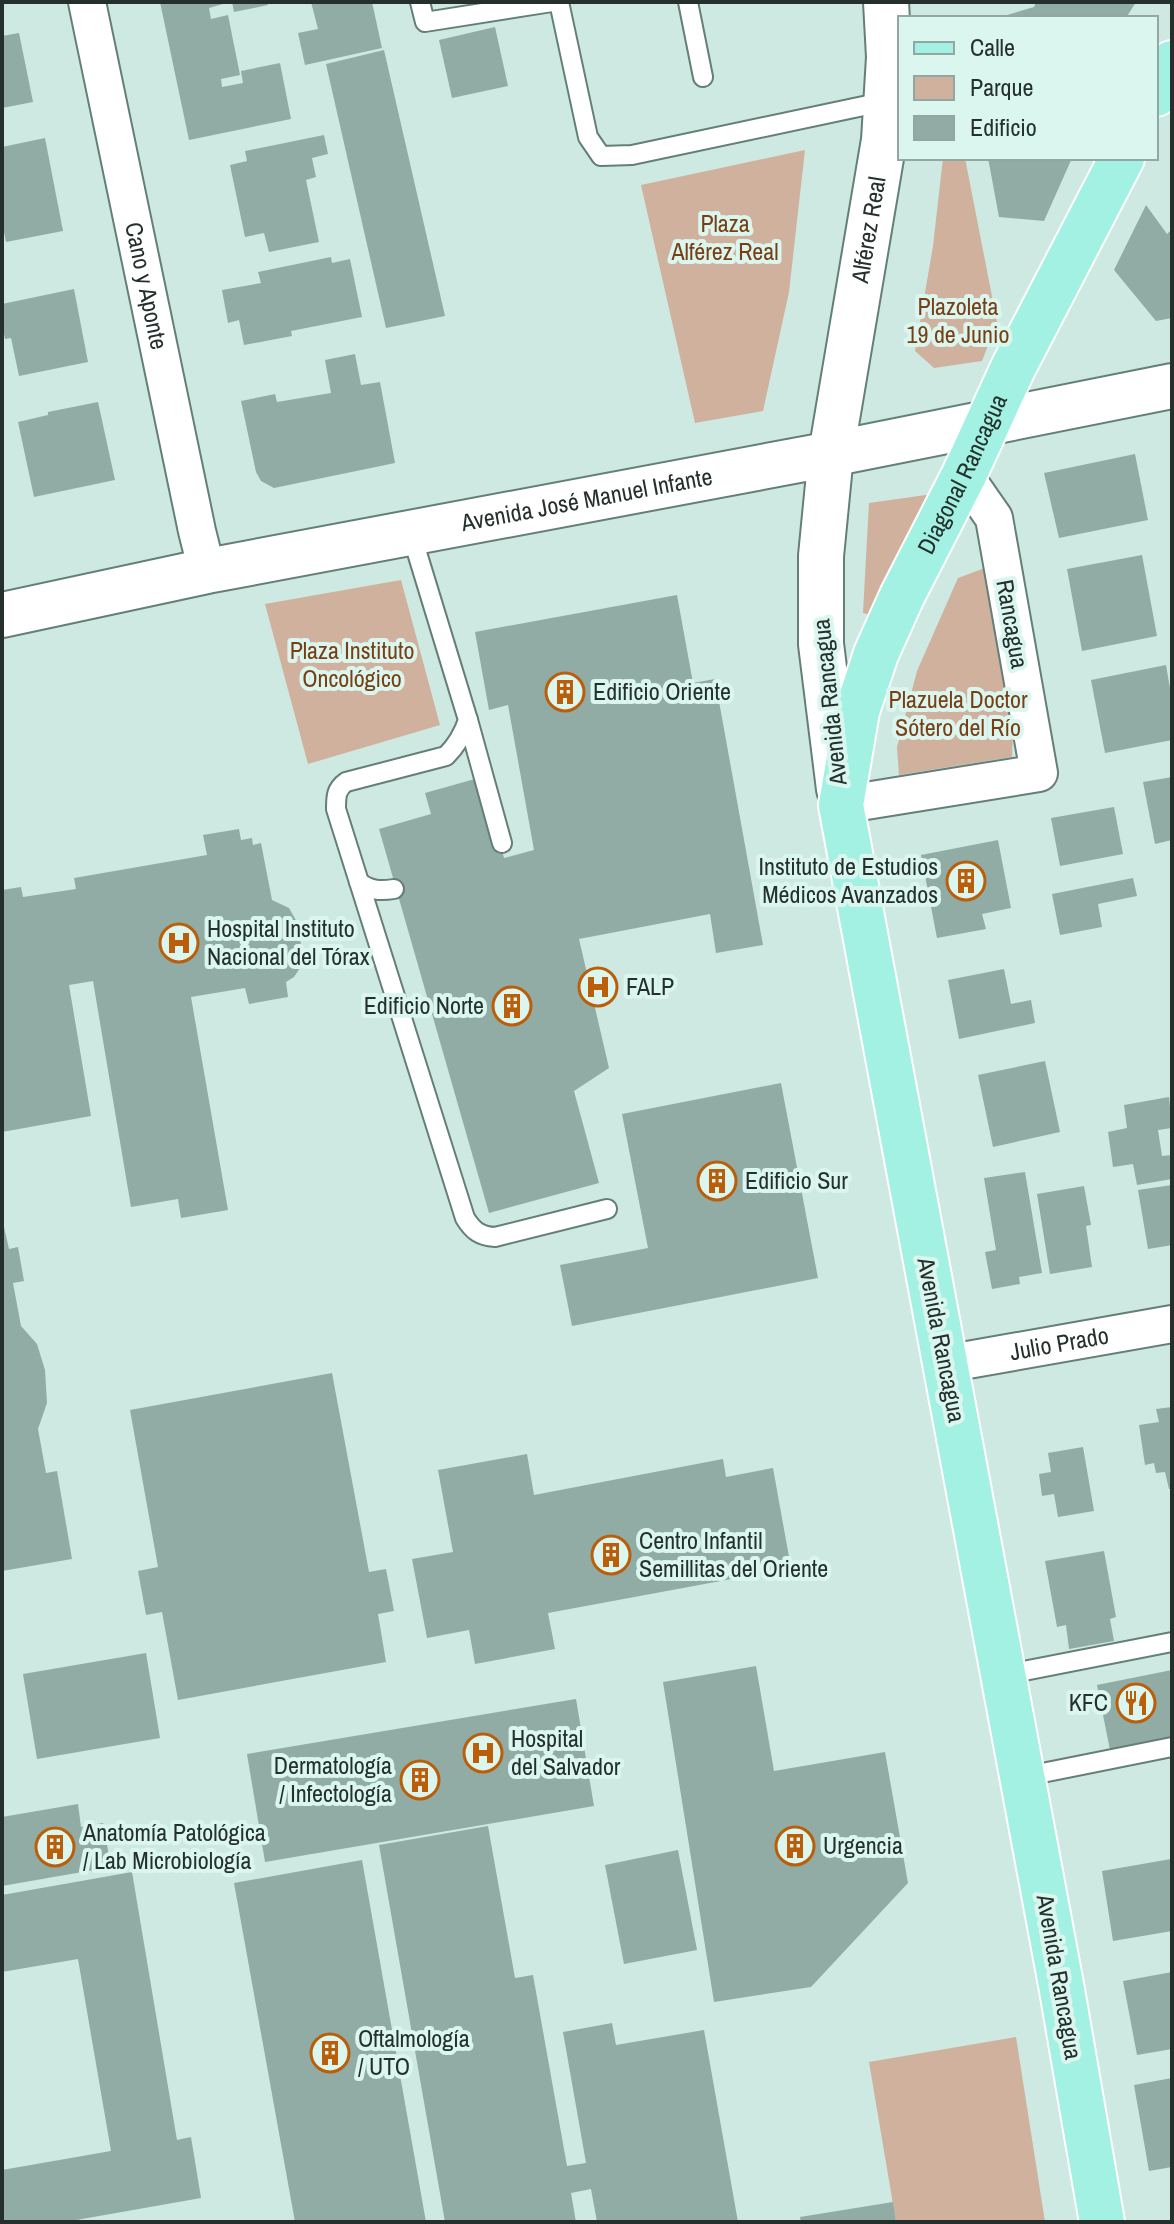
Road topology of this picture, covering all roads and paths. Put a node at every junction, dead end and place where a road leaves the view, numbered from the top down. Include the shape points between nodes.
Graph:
1 (87, 2) edge
2 (420, 2) edge
3 (552, 2) edge
4 (559, 2) edge
5 (688, 2) edge
6 (886, 2) edge
7 (1172, 63) edge
8 (703, 77) dead end
9 (1158, 90) edge
10 (887, 101) junction
11 (1121, 160) edge
12 (1172, 386) edge
13 (989, 422) junction
14 (831, 454) junction
15 (964, 475) junction
16 (411, 533) junction
17 (207, 571) junction
18 (2, 615) edge
19 (468, 720) junction
20 (841, 805) junction
21 (502, 843) dead end
22 (359, 882) junction
23 (394, 889) dead end
24 (607, 1209) dead end
25 (1172, 1324) edge
26 (945, 1364) junction
27 (1172, 1642) edge
28 (1003, 1675) junction
29 (1172, 1747) edge
30 (1022, 1777) junction
31 (1102, 2222) edge

1 - 17 street, Cano y Aponte
2 - 3 lane via 425,22
4 - 10 lane via 588,137 601,156 632,155
5 - 8 lane
6 - 10 street, Alférez Real
7 - 9 main road
10 - 14 street, Alférez Real
11 - 13 main road, Diagonal Rancagua
12 - 13 street, Avenida José Manuel Infante
13 - 14 street, Avenida José Manuel Infante
13 - 15 main road, Diagonal Rancagua
14 - 16 street, Avenida José Manuel Infante
14 - 20 street, Avenida Rancagua via 821,556 821,644
15 - 20 main road, Diagonal Rancagua via 876,654 857,711
15 - 20 street, Rancagua via 994,518 1039,773
16 - 17 street, Avenida José Manuel Infante
16 - 19 lane
17 - 18 street, Avenida José Manuel Infante
19 - 21 lane
19 - 22 lane via 446,756 339,787 336,809
20 - 26 main road, Avenida Rancagua
22 - 23 lane via 373,890
22 - 24 lane via 472,1230 495,1237
25 - 26 street, Julio Prado
26 - 28 main road, Avenida Rancagua
27 - 28 lane
28 - 30 main road, Avenida Rancagua
29 - 30 lane
30 - 31 main road, Avenida Rancagua

